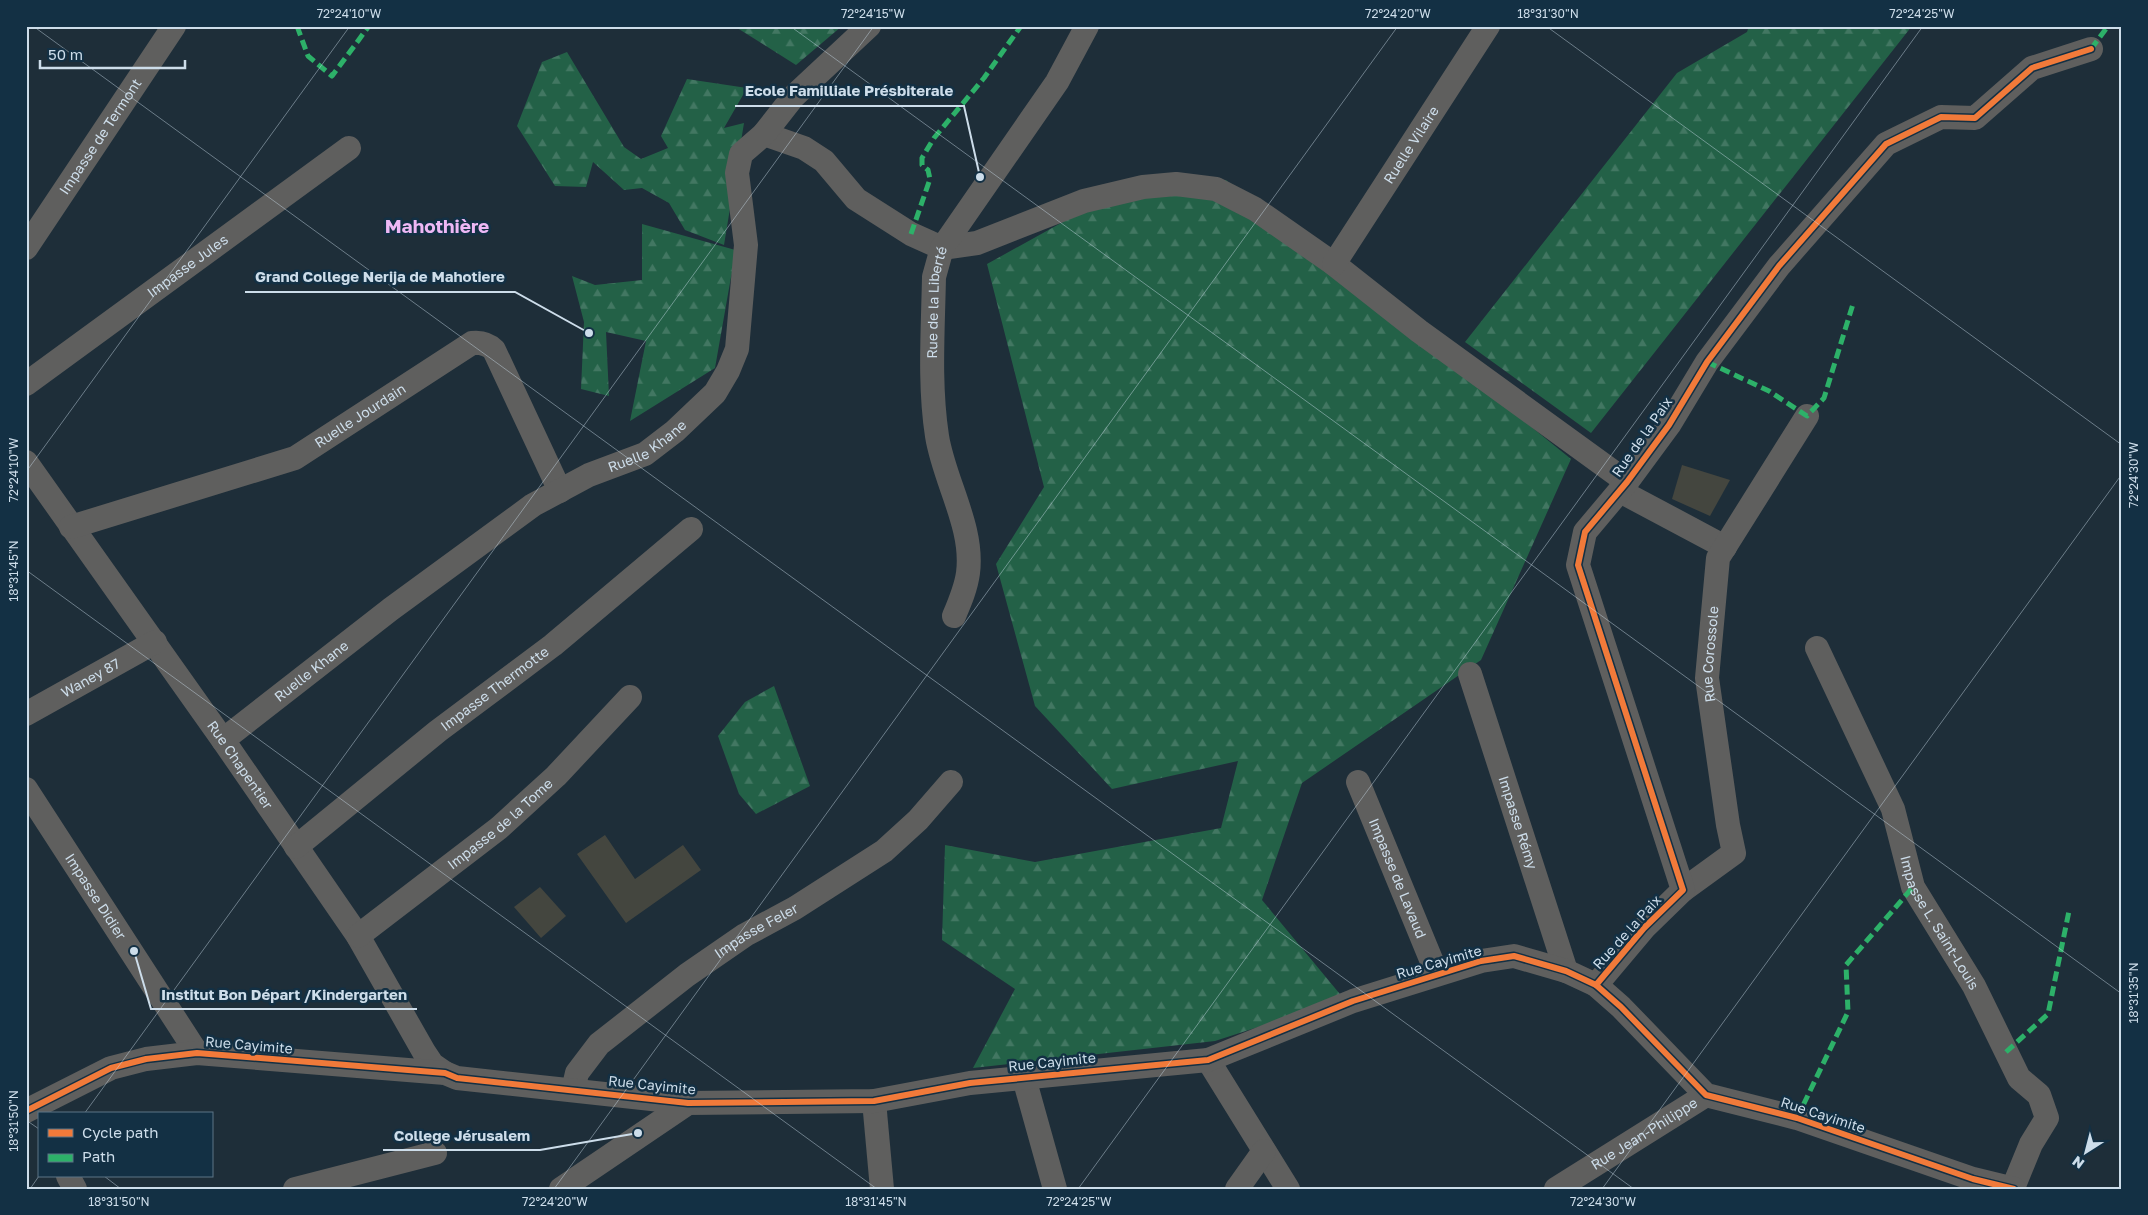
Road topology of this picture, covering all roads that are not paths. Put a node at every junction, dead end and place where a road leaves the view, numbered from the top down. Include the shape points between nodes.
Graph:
1 (174, 26) edge
2 (870, 26) edge
3 (1087, 26) edge
4 (1488, 26) edge
5 (2091, 49) dead end
6 (764, 134) junction
7 (349, 148) dead end
8 (26, 248) edge
9 (942, 248) junction
10 (1334, 264) junction
11 (26, 384) edge
12 (1807, 416) dead end
13 (30, 477) edge
14 (1623, 487) junction
15 (560, 490) junction
16 (71, 527) junction
17 (691, 529) dead end
18 (1725, 548) junction
19 (954, 616) dead end
20 (155, 642) junction
21 (1817, 648) dead end
22 (1470, 674) dead end
23 (630, 697) dead end
24 (26, 714) edge
25 (223, 740) junction
26 (952, 782) dead end
27 (1358, 782) dead end
28 (26, 789) edge
29 (296, 847) junction
30 (1683, 890) junction
31 (358, 936) junction
32 (1566, 971) junction
33 (1437, 974) junction
34 (1596, 985) junction
35 (197, 1053) junction
36 (1208, 1060) junction
37 (445, 1073) junction
38 (1024, 1078) junction
39 (573, 1090) junction
40 (1706, 1095) junction
41 (874, 1101) junction
42 (688, 1103) junction
43 (32, 1114) edge
44 (1264, 1150) junction
45 (435, 1153) dead end
46 (1965, 1184) edge
47 (2013, 1188) edge
48 (295, 1189) edge
49 (561, 1189) edge
50 (882, 1189) edge
51 (1055, 1189) edge
52 (1238, 1189) edge
53 (1288, 1189) edge
54 (1556, 1189) edge

1 - 8 street, Impasse de Termont
2 - 6 street, Ruelle Khane via 793,96
3 - 9 street, Rue de la Liberté via 1057,82
4 - 10 street, Ruelle Vilaire
5 - 14 street, Rue de la Paix via 2032,68 1975,118 1941,117 1886,144 1779,266 1707,362 1668,425
6 - 9 street via 804,148 824,161 856,199 911,234
6 - 15 street, Ruelle Khane via 740,154 737,173 746,245 737,349 728,371 715,392 675,431 645,454 589,475
7 - 11 street, Impasse Jules
9 - 10 street via 977,243 1084,201 1143,187 1176,184 1216,189 1255,209
9 - 19 street, Rue de la Liberté via 934,277 933,396 942,460 964,531 968,556 965,588
10 - 14 street
12 - 18 street, Rue Corossole
13 - 16 street, Rue Chapentier
14 - 18 street
14 - 30 street, Rue de la Paix via 1585,532 1578,565
15 - 16 street, Ruelle Jourdain via 494,350 478,342 295,458
15 - 25 street, Ruelle Khane via 533,505 391,609
16 - 20 street, Rue Chapentier
17 - 29 street, Impasse Thermotte via 553,645 438,731
18 - 30 street, Rue Corossole via 1718,558 1707,678 1734,853
20 - 24 street, Waney 87
20 - 25 street, Rue Chapentier
21 - 47 street, Impasse L. Saint-Louis via 1893,809 1913,887 1974,986 2019,1078 2039,1095 2047,1118 2031,1144
22 - 32 street, Impasse Rémy
23 - 31 street, Impasse de la Tome via 556,776 499,828
25 - 29 street, Rue Chapentier
26 - 39 street, Impasse Feler via 918,820 884,850 794,908 745,935 687,975 599,1044 577,1074
27 - 33 street, Impasse de Lavaud
28 - 35 street, Impasse Didier
29 - 31 street, Rue Chapentier
30 - 34 street, Rue de la Paix via 1644,928
31 - 37 street, Rue Chapentier via 424,1052 432,1064
32 - 33 street, Rue Cayimite via 1514,956
32 - 34 street, Rue Cayimite
33 - 36 street, Rue Cayimite via 1353,1002
34 - 40 street, Rue Cayimite
35 - 37 street, Rue Cayimite
35 - 43 street, Rue Cayimite via 146,1058 110,1068
36 - 38 street, Rue Cayimite
36 - 44 street
37 - 39 street, Rue Cayimite via 457,1078
38 - 41 street, Rue Cayimite via 970,1083
38 - 51 street
39 - 42 street, Rue Cayimite
40 - 46 street, Rue Cayimite via 1797,1118
40 - 54 street, Rue Jean-Philippe
41 - 42 street, Rue Cayimite
41 - 50 street
42 - 49 street
44 - 52 street
44 - 53 street
45 - 48 street
46 - 47 street, Rue Cayimite

